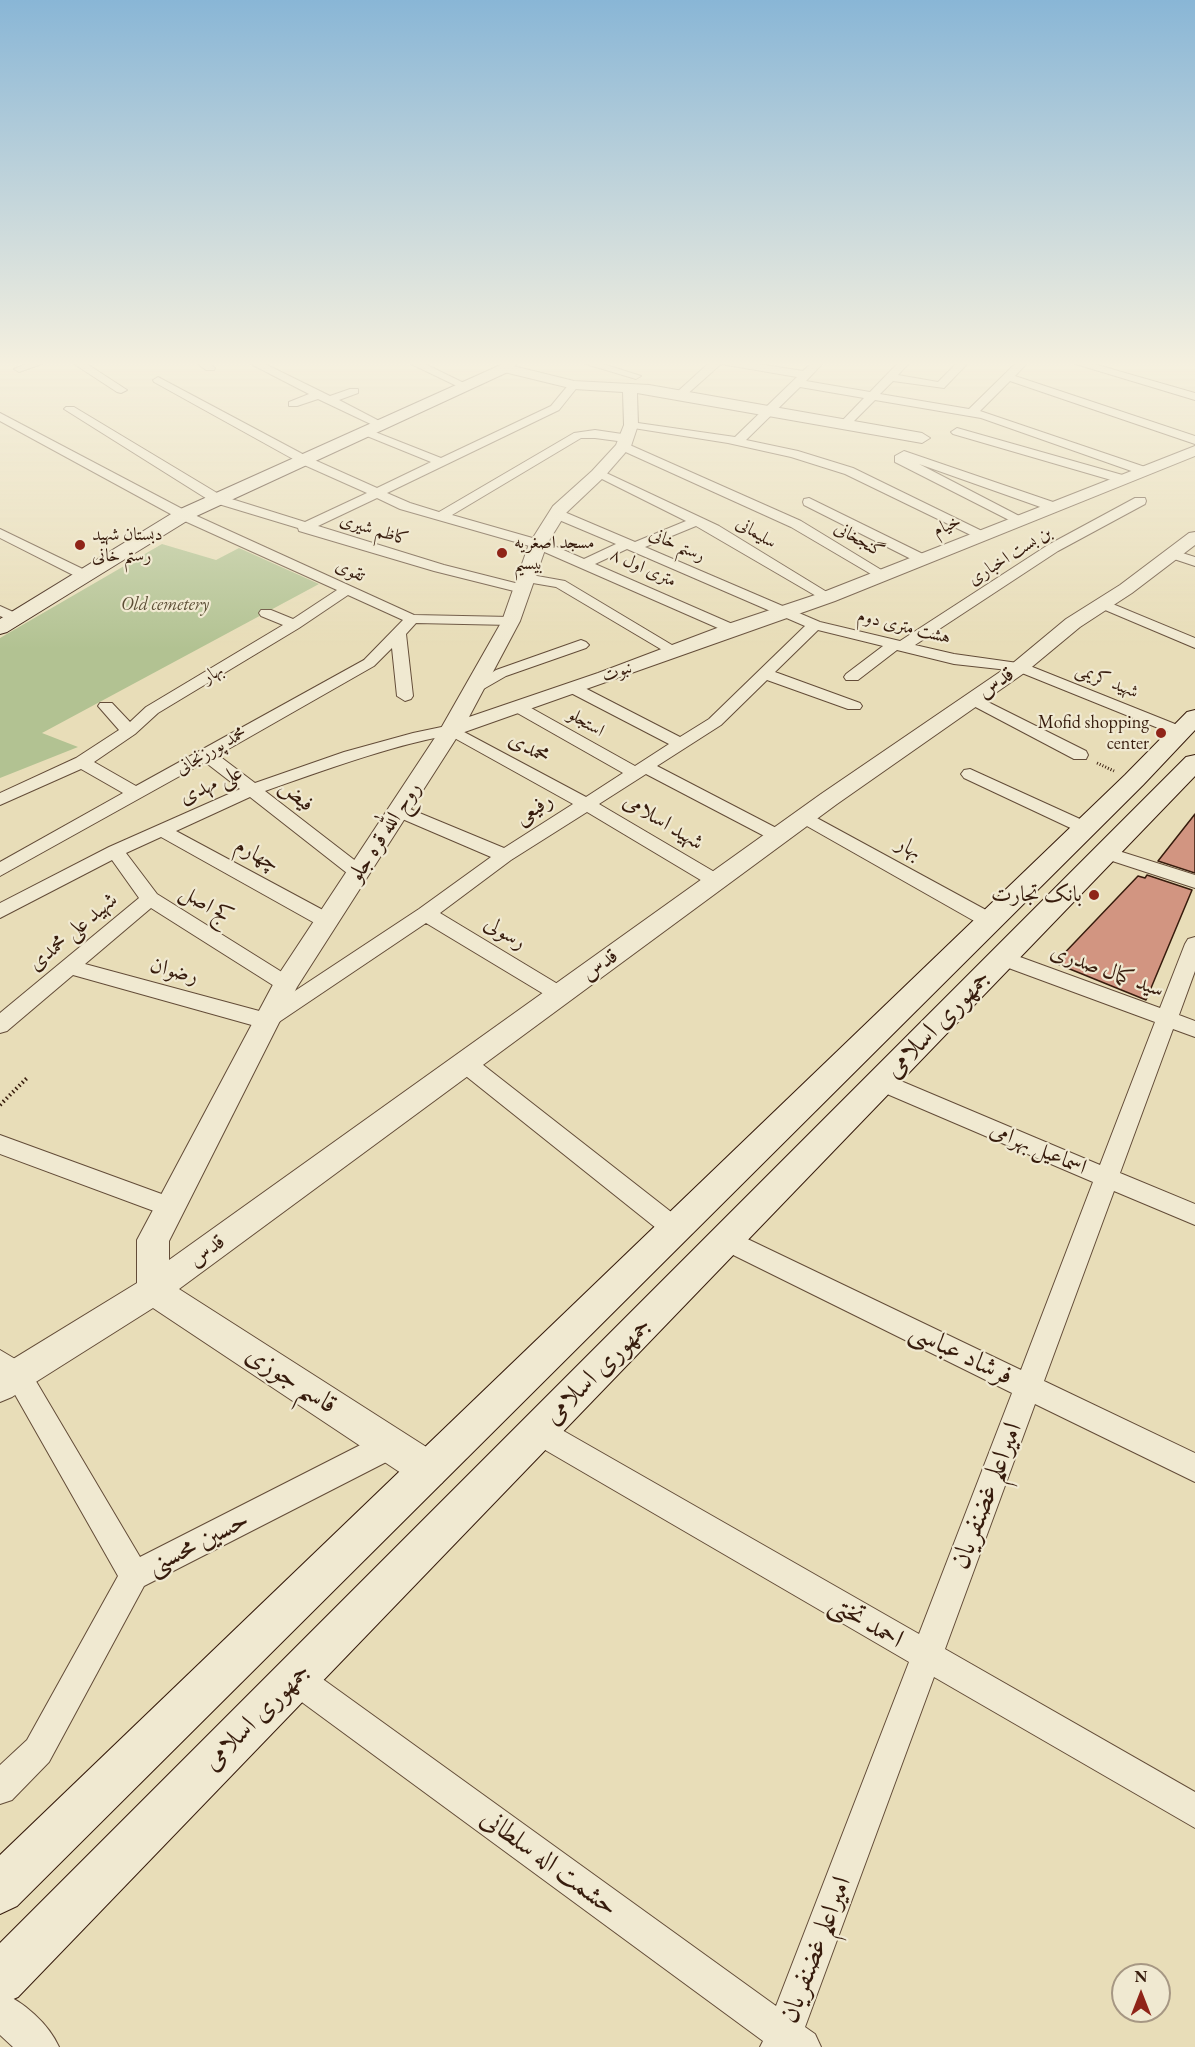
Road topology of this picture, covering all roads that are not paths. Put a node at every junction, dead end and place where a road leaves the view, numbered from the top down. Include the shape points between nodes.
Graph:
1 (77, 458) edge
2 (149, 458) edge
3 (301, 458) edge
4 (311, 458) edge
5 (432, 458) edge
6 (450, 458) edge
7 (540, 458) edge
8 (610, 458) edge
9 (668, 458) edge
10 (805, 458) edge
11 (901, 458) edge
12 (911, 458) edge
13 (1047, 458) edge
14 (1104, 458) edge
15 (1178, 458) edge
16 (306, 460) junction
17 (441, 462) junction
18 (1144, 471) junction
19 (598, 474) junction
20 (1122, 479) junction
21 (377, 493) junction
22 (217, 499) junction
23 (1140, 501) dead end
24 (809, 502) dead end
25 (1051, 507) junction
26 (557, 514) junction
27 (183, 515) junction
28 (441, 516) junction
29 (1018, 519) junction
30 (696, 521) junction
31 (304, 528) junction
32 (0, 532) edge
33 (980, 535) junction
34 (1195, 537) edge
35 (538, 544) junction
36 (633, 545) junction
37 (920, 558) junction
38 (1184, 558) edge
39 (584, 564) junction
40 (881, 574) junction
41 (86, 576) junction
42 (524, 584) junction
43 (347, 590) junction
44 (828, 597) junction
45 (1102, 604) junction
46 (0, 610) edge
47 (781, 612) junction
48 (266, 613) dead end
49 (17, 619) junction
50 (412, 619) junction
51 (511, 621) junction
52 (294, 625) junction
53 (815, 625) junction
54 (0, 628) edge
55 (732, 628) junction
56 (398, 633) junction
57 (1195, 643) edge
58 (581, 645) dead end
59 (899, 645) junction
60 (674, 651) junction
61 (1020, 667) junction
62 (765, 674) junction
63 (852, 677) dead end
64 (573, 688) junction
65 (473, 690) junction
66 (405, 696) dead end
67 (972, 699) junction
68 (106, 706) dead end
69 (854, 706) dead end
70 (518, 707) junction
71 (451, 730) junction
72 (129, 731) junction
73 (1190, 737) edge
74 (681, 744) junction
75 (206, 754) junction
76 (1080, 755) road end
77 (82, 762) junction
78 (640, 770) junction
79 (970, 774) dead end
80 (252, 790) junction
81 (137, 794) junction
82 (0, 800) edge
83 (586, 804) junction
84 (399, 811) junction
85 (804, 818) junction
86 (163, 831) junction
87 (778, 836) junction
88 (1096, 840) junction
89 (115, 851) junction
90 (505, 856) junction
91 (0, 870) edge
92 (359, 873) junction
93 (716, 881) junction
94 (1195, 882) edge
95 (150, 899) junction
96 (0, 911) edge
97 (426, 914) junction
98 (327, 921) junction
99 (990, 921) junction
100 (1195, 944) edge
101 (1002, 958) junction
102 (69, 967) junction
103 (286, 984) junction
104 (559, 994) junction
105 (1167, 1019) junction
106 (266, 1021) junction
107 (0, 1025) edge
108 (1195, 1029) edge
109 (465, 1063) junction
110 (881, 1082) junction
111 (0, 1144) edge
112 (1107, 1178) junction
113 (170, 1207) junction
114 (1195, 1215) edge
115 (675, 1229) junction
116 (726, 1240) junction
117 (153, 1290) junction
118 (6, 1374) edge
119 (1028, 1387) junction
120 (538, 1431) junction
121 (390, 1445) junction
122 (1195, 1468) edge
123 (429, 1470) junction
124 (134, 1576) junction
125 (926, 1657) junction
126 (295, 1678) junction
127 (0, 1788) edge
128 (1195, 1811) edge
129 (0, 1889) edge
130 (0, 1979) edge
131 (0, 2010) edge
132 (789, 2043) edge
133 (40, 2047) edge

1 - 27 street, تقوی
2 - 22 street
3 - 16 street, ۸ متری اول
4 - 16 main road
5 - 17 street
6 - 17 street
7 - 28 street
8 - 19 street, روح الله قره جلو
9 - 40 street, گنجخانی via 796,524
10 - 33 street via 849,471
11 - 29 street
12 - 25 street
13 - 20 street
14 - 18 street
15 - 18 street, خیام
16 - 21 street, ۸ متری اول
16 - 22 main road
17 - 21 street
18 - 20 street, خیام
19 - 26 street, روح الله قره جلو
19 - 30 street, سلیمانی
20 - 25 street, خیام
21 - 28 street, ۸ متری اول
21 - 31 street
22 - 27 main road
22 - 31 street, کاظم شیری
23 - 59 street, بن بست اخباری via 1053,548
24 - 37 street
25 - 29 street, خیام
26 - 35 street, روح الله قره جلو
26 - 36 street, رستم خانی
27 - 41 main road
27 - 43 street, تقوی
28 - 35 street, ۸ متری اول
29 - 33 street, خیام
30 - 36 street
30 - 44 street, سلیمانی
31 - 42 street, کاظم شیری via 439,568
32 - 41 street
33 - 37 street, خیام
34 - 38 street, قدس
35 - 39 street, ۸ متری اول
35 - 42 street, روح الله قره جلو
36 - 39 street
36 - 47 street, رستم خانی
37 - 40 street, خیام
38 - 45 street, قدس
39 - 55 street, ۸ متری اول
40 - 44 street, خیام
41 - 49 main road
42 - 51 street, روح الله قره جلو
42 - 60 street, کاظم شیری via 560,584
43 - 50 street, تقوی
43 - 52 street, بهار
44 - 47 street, خیام
45 - 57 street
45 - 61 street, قدس
46 - 49 street
47 - 53 street, هشت متری دوم
47 - 55 street, نبوت
48 - 52 street
49 - 54 main road
50 - 51 street, تقوی
50 - 56 street, محمد پورزنجانی
51 - 65 street, روح الله قره جلو
52 - 72 street, بهار via 152,711
53 - 59 street, هشت متری دوم
53 - 62 street, رفیعی
55 - 60 street, نبوت
56 - 66 street
56 - 75 street, محمد پورزنجانی via 369,663
58 - 65 street via 501,674
59 - 61 street, هشت متری دوم via 954,659
59 - 63 street, بن بست اخباری
60 - 64 street, نبوت
61 - 67 street, قدس
61 - 73 street, شهید کریمی
62 - 69 street
62 - 74 street, رفیعی via 715,722
64 - 70 street, نبوت
64 - 74 street
65 - 71 street, روح الله قره جلو
67 - 76 street
67 - 85 street, قدس
68 - 72 street
70 - 71 street, نبوت
70 - 78 street, استجلو
71 - 80 street, علی مهدی via 350,756
71 - 83 street, محمدی
71 - 84 street, روح الله قره جلو
72 - 77 street, بهار
73 - 88 main road, جمهوری اسلامی
73 - 88 main road, جمهوری اسلامی via 1134,780
74 - 78 street, رفیعی
75 - 80 street, فیض
75 - 81 street, محمد پورزنجانی
77 - 81 street
77 - 82 street, بهار
78 - 83 street, رفیعی
78 - 87 street, استجلو
79 - 88 street
80 - 86 street, علی مهدی
80 - 92 street, فیض
81 - 91 street, محمد پورزنجانی
83 - 90 street, رفیعی
83 - 93 street, شهید اسلامی
84 - 90 street
84 - 92 street, روح الله قره جلو
85 - 87 street, قدس
85 - 99 street, بهار
86 - 89 street, علی مهدی
86 - 98 street, چهارم
87 - 93 street, قدس
88 - 94 street
88 - 99 main road, جمهوری اسلامی
88 - 101 main road, جمهوری اسلامی
89 - 95 street, کج اصل
89 - 96 street, علی مهدی
90 - 97 street, رفیعی
92 - 98 street, روح الله قره جلو
93 - 104 street, قدس
95 - 102 street, شهید علی محمدی
95 - 103 street, کج اصل
97 - 104 street, رسولی
97 - 106 street, رفیعی
98 - 103 street, روح الله قره جلو
99 - 115 main road, جمهوری اسلامی
100 - 105 street, امیراعلم غضنفریان
101 - 105 street, سید کمال صدری
101 - 110 main road, جمهوری اسلامی
102 - 106 street, رضوان
102 - 107 street, شهید علی محمدی
103 - 106 street, روح الله قره جلو
104 - 109 street, قدس
105 - 108 street, سید کمال صدری
105 - 112 street, امیراعلم غضنفریان
106 - 113 street, روح الله قره جلو
109 - 115 street
109 - 117 street, قدس
110 - 112 street, اسماعیل بهرامی
110 - 116 main road, جمهوری اسلامی
111 - 113 street
112 - 114 street, اسماعیل بهرامی
112 - 119 street, امیراعلم غضنفریان
113 - 117 street, روح الله قره جلو via 153,1240
115 - 123 main road, جمهوری اسلامی
116 - 119 street, فرشاد عباسی
116 - 120 main road, جمهوری اسلامی
117 - 118 street, قدس
117 - 121 street, قاسم جوزی
118 - 124 street
119 - 122 street, فرشاد عباسی
119 - 125 street, امیراعلم غضنفریان
120 - 125 street, احمد تختی
120 - 126 main road, جمهوری اسلامی
121 - 123 street, قاسم جوزی
121 - 124 street, حسین محسنی
123 - 129 main road, جمهوری اسلامی
124 - 127 street, حسین محسنی via 38,1751
125 - 128 street, احمد تختی
125 - 132 street, امیراعلم غضنفریان
126 - 130 main road, جمهوری اسلامی
126 - 132 street, حشمت اله سلطانی
131 - 133 street

